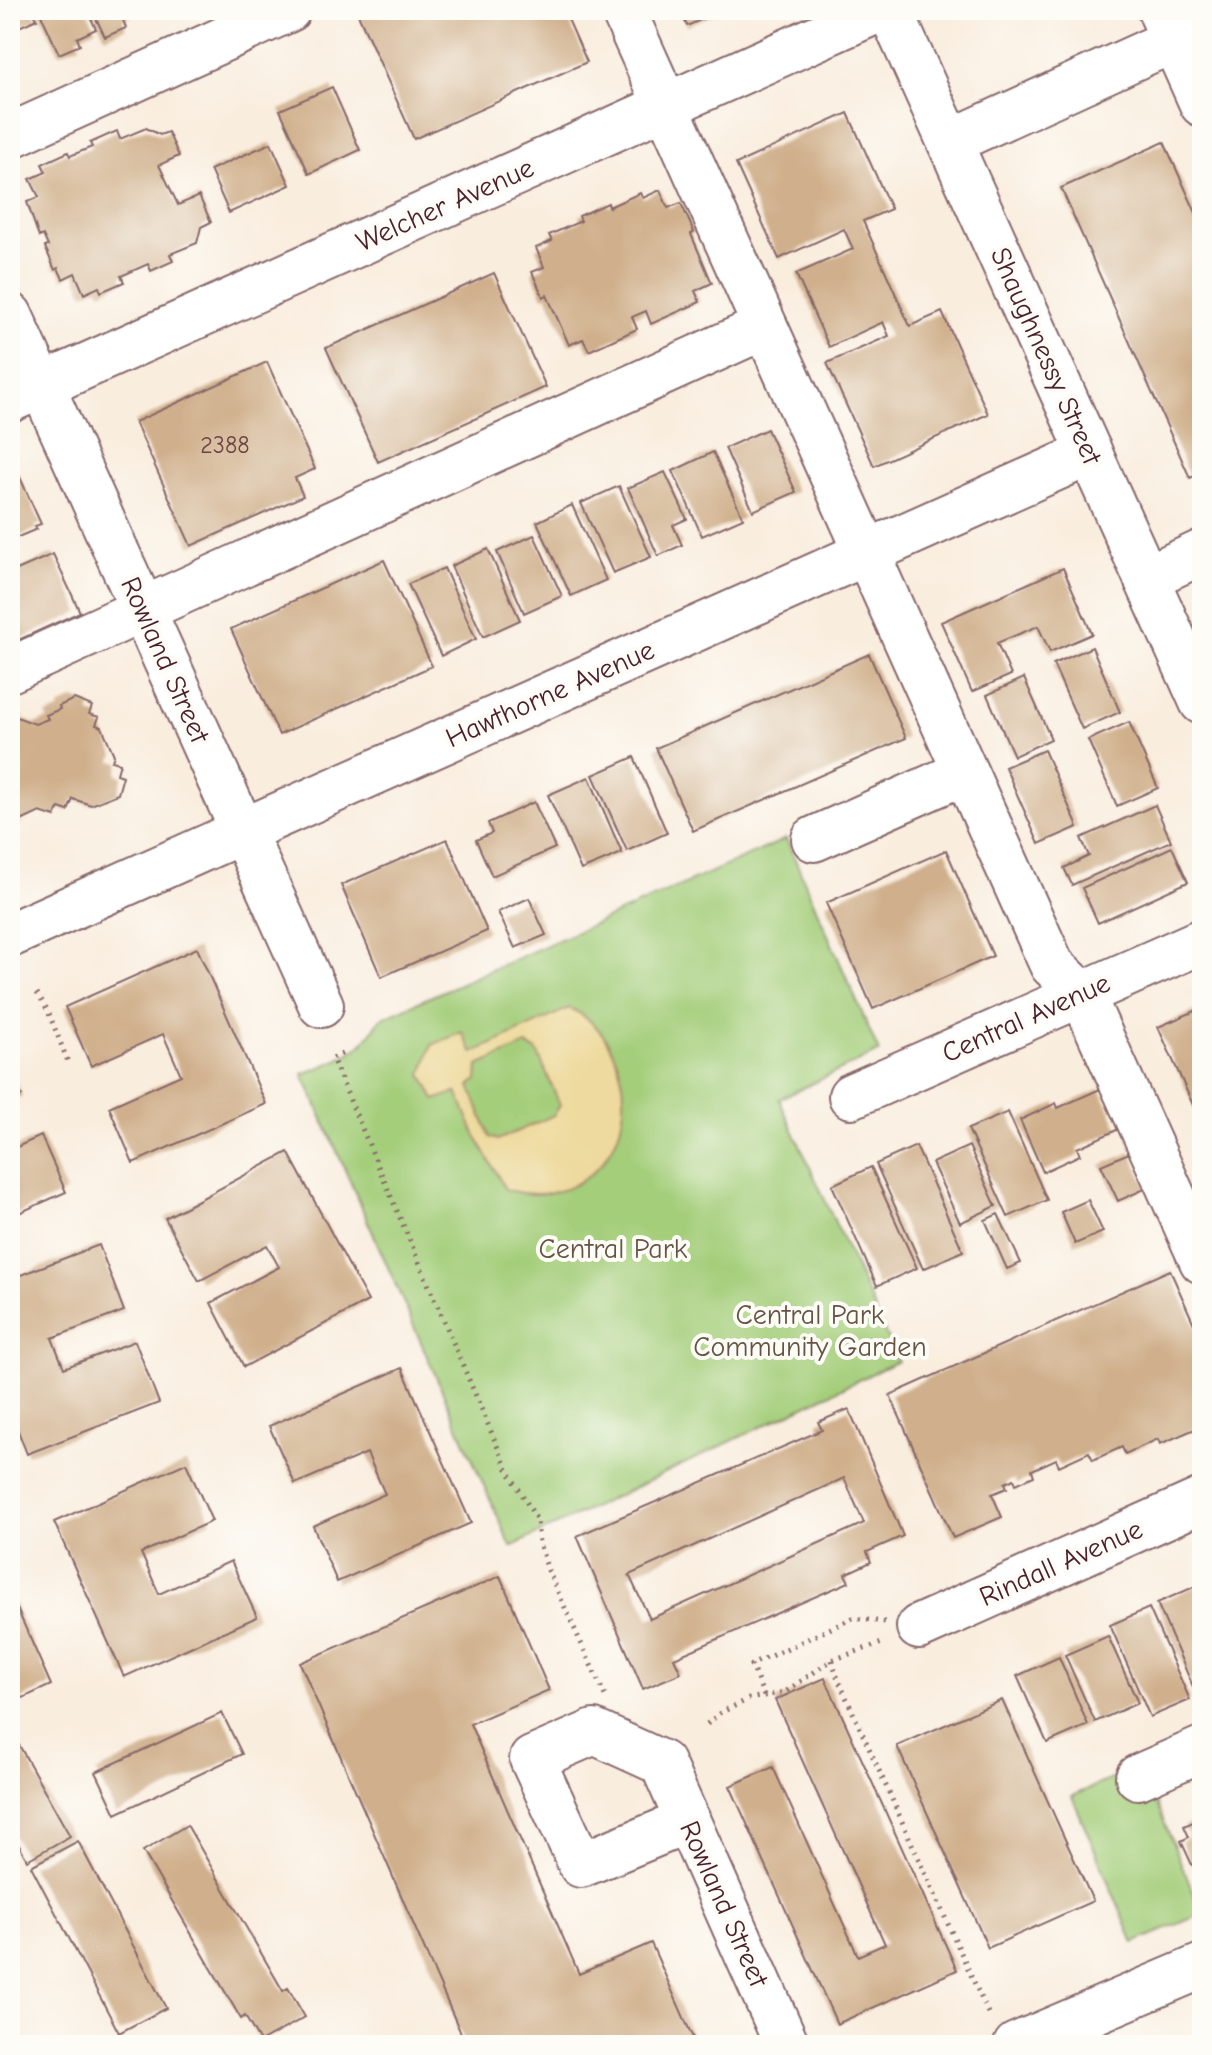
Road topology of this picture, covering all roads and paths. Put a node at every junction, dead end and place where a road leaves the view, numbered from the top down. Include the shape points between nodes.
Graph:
1 (288, 10) edge
2 (623, 10) edge
3 (879, 10) edge
4 (890, 10) edge
5 (1178, 26) edge
6 (1202, 104) edge
7 (664, 106) junction
8 (10, 136) edge
9 (950, 142) junction
10 (10, 315) edge
11 (764, 327) junction
12 (26, 393) edge
13 (1090, 453) junction
14 (1202, 552) edge
15 (866, 553) junction
16 (1146, 578) junction
17 (142, 611) junction
18 (10, 670) edge
19 (1202, 702) edge
20 (965, 772) junction
21 (242, 832) junction
22 (814, 839) dead end
23 (10, 935) edge
24 (1202, 941) edge
25 (37, 993) dead end
26 (1082, 994) junction
27 (321, 1005) dead end
28 (342, 1054) dead end
29 (68, 1062) dead end
30 (851, 1096) dead end
31 (1202, 1261) edge
32 (1202, 1500) edge
33 (864, 1619) dead end
34 (919, 1627) joint
35 (832, 1660) junction
36 (764, 1696) junction
37 (609, 1704) dead end
38 (707, 1724) dead end
39 (1202, 1749) edge
40 (1138, 1777) dead end
41 (688, 1821) junction
42 (1202, 1966) edge
43 (1002, 2029) edge
44 (787, 2045) edge

1 - 8 street
2 - 7 street
3 - 7 street, Welcher Avenue
4 - 9 street, Shaughnessy Street
5 - 6 street
5 - 9 street
7 - 11 street
7 - 12 street, Welcher Avenue
9 - 13 street, Shaughnessy Street
10 - 12 street, Rowland Street
11 - 15 street
11 - 17 street
12 - 17 street, Rowland Street
13 - 15 street, Hawthorne Avenue
13 - 16 street, Shaughnessy Street
14 - 16 street
15 - 20 street
15 - 21 street, Hawthorne Avenue
16 - 19 street, Shaughnessy Street
17 - 18 street
17 - 21 street, Rowland Street
20 - 22 street
20 - 26 street via 1052,965
21 - 23 street, Hawthorne Avenue
21 - 27 street, Rowland Street
24 - 26 street, Central Avenue
25 - 29 path
26 - 30 street, Central Avenue
26 - 31 street
28 - 37 path via 332,1058 507,1469 537,1520 548,1570
32 - 34 street, Rindall Avenue
33 - 36 path via 853,1618 751,1665
34 - 35 path
35 - 36 path via 785,1692
35 - 43 path
36 - 38 path via 720,1713
39 - 40 street
41 - 41 street, Rowland Street via 662,1763 594,1732 532,1759 581,1865
41 - 44 street, Rowland Street
42 - 43 street

